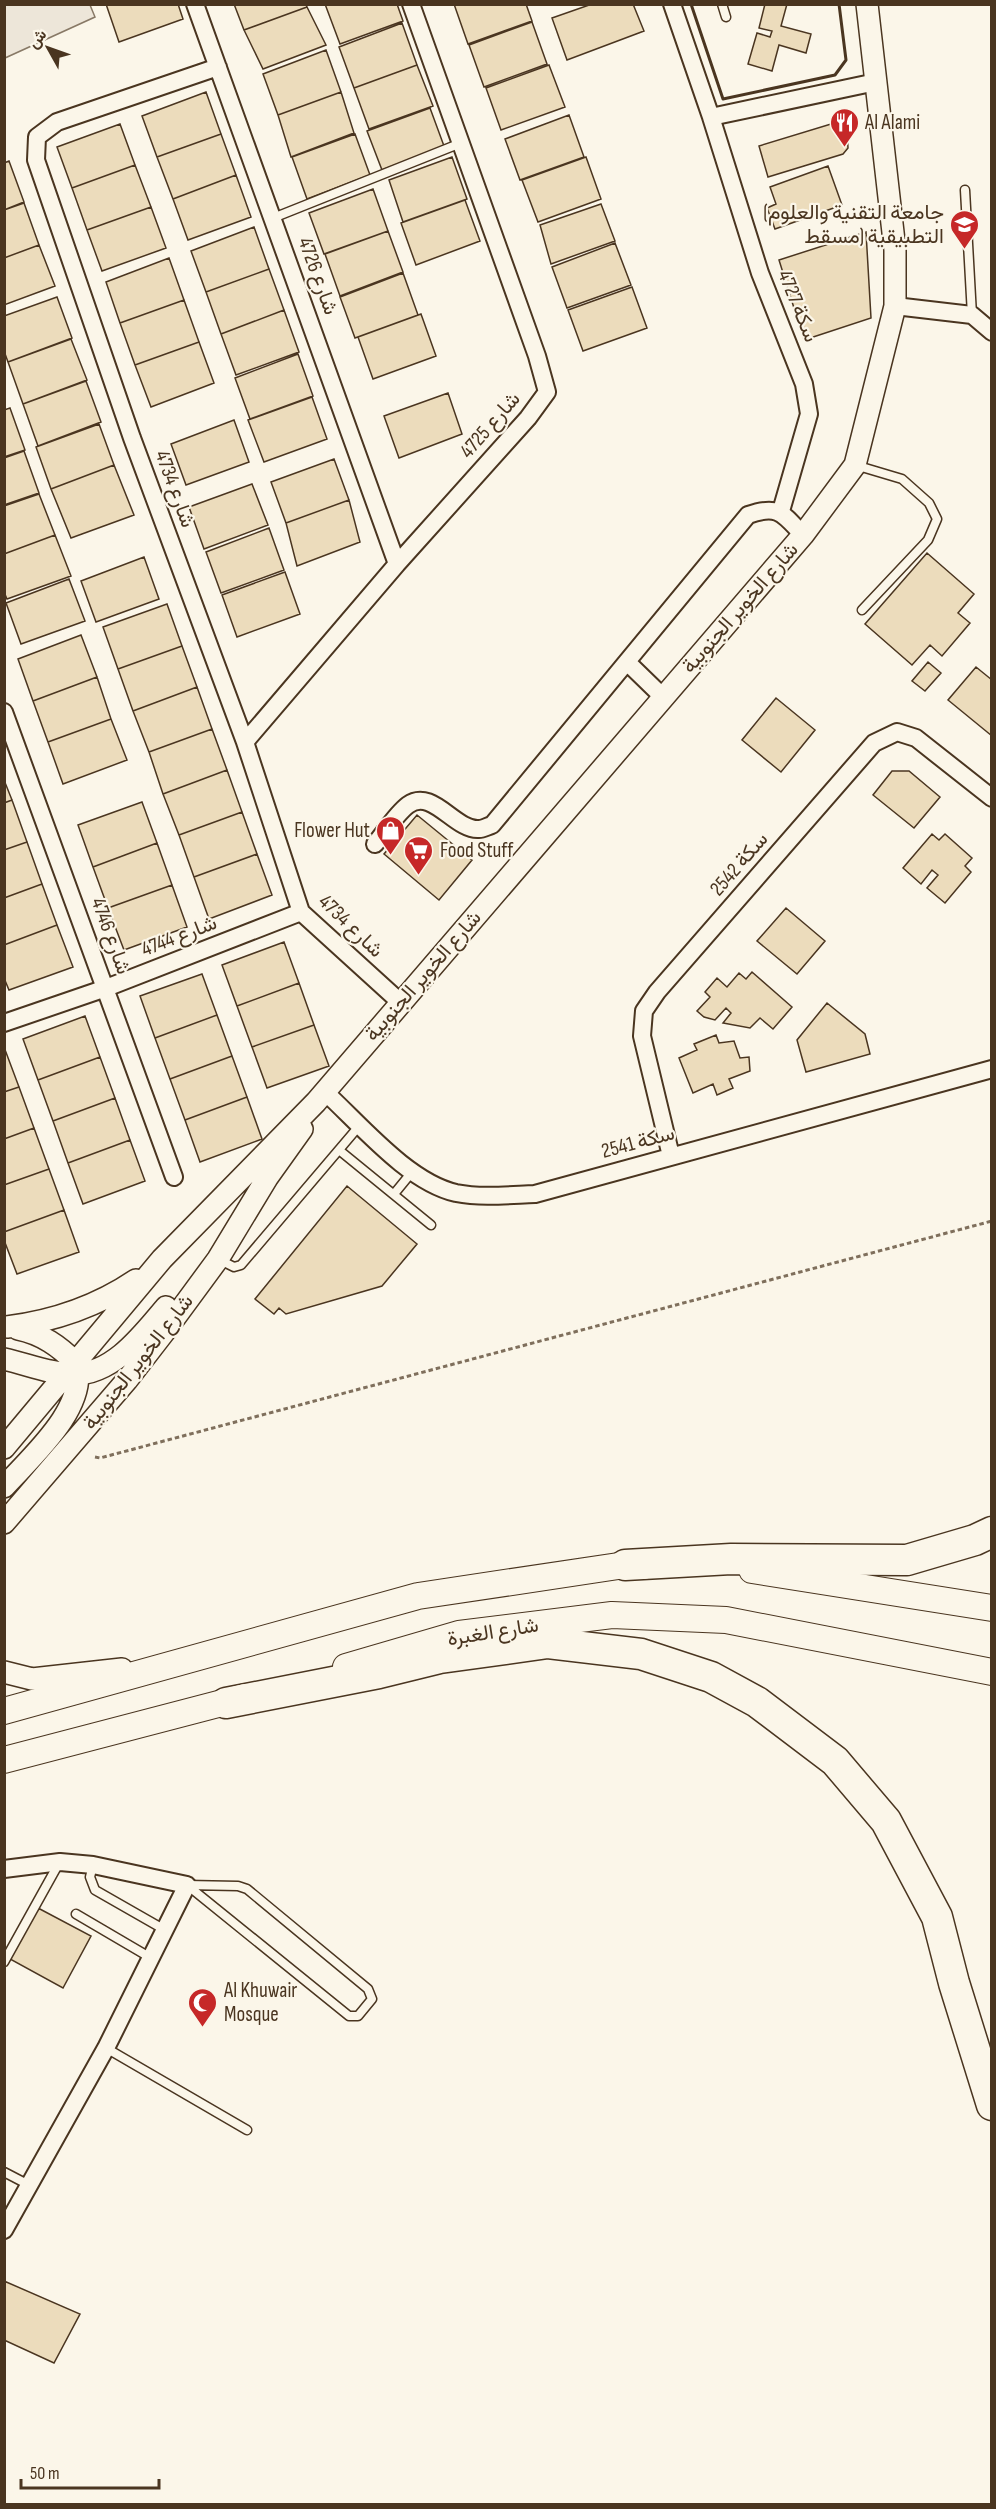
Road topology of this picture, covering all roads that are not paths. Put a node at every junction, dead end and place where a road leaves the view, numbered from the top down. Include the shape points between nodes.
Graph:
1 (195, 4) edge
2 (411, 4) edge
3 (672, 4) edge
4 (722, 4) edge
5 (867, 4) edge
6 (726, 17) dead end
7 (218, 67) junction
8 (876, 82) junction
9 (711, 117) junction
10 (461, 143) junction
11 (965, 190) dead end
12 (273, 218) junction
13 (895, 306) junction
14 (972, 315) junction
15 (992, 332) edge
16 (855, 465) junction
17 (781, 512) junction
18 (803, 535) junction
19 (397, 564) junction
20 (862, 610) dead end
21 (627, 662) junction
22 (663, 697) junction
23 (4, 712) edge
24 (245, 742) junction
25 (992, 798) edge
26 (375, 844) dead end
27 (301, 912) junction
28 (106, 988) junction
29 (400, 1002) junction
30 (4, 1023) edge
31 (992, 1069) edge
32 (320, 1097) junction
33 (360, 1125) junction
34 (339, 1150) junction
35 (671, 1156) junction
36 (411, 1172) junction
37 (174, 1177) dead end
38 (267, 1178) junction
39 (394, 1194) junction
40 (431, 1225) dead end
41 (162, 1259) junction
42 (218, 1259) junction
43 (6, 1328) edge
44 (4, 1359) edge
45 (74, 1370) junction
46 (4, 1448) edge
47 (4, 1487) edge
48 (4, 1523) edge
49 (992, 1532) edge
50 (625, 1565) junction
51 (992, 1608) edge
52 (176, 1662) junction
53 (4, 1672) edge
54 (992, 1672) edge
55 (226, 1702) junction
56 (4, 1711) edge
57 (4, 1760) edge
58 (60, 1862) junction
59 (93, 1865) junction
60 (4, 1869) edge
61 (187, 1885) junction
62 (76, 1914) dead end
63 (165, 1930) junction
64 (151, 1958) junction
65 (4, 1962) edge
66 (106, 2048) junction
67 (992, 2105) edge
68 (247, 2130) dead end
69 (4, 2172) edge
70 (29, 2185) junction
71 (4, 2230) edge

1 - 7 street, 4726 شارع
2 - 10 street, 4725 شارع
3 - 9 street, سكة 4727
4 - 6 lane
5 - 8 street, شارع الخوير الجنوبية
7 - 12 street, 4726 شارع
7 - 24 street, 4734 شارع via 57,122 37,137 36,160 132,438
8 - 9 street
8 - 13 street, شارع الخوير الجنوبية via 895,250
9 - 17 street, سكة 4727 via 760,273 804,384 809,414
10 - 12 lane
10 - 19 street, 4725 شارع via 547,392
11 - 14 lane
12 - 19 street, 4726 شارع
13 - 14 street
13 - 16 street, شارع الخوير الجنوبية
14 - 15 street
16 - 18 street, شارع الخوير الجنوبية
16 - 20 lane via 902,479 929,503 937,519 928,540
17 - 18 street
17 - 21 street via 765,509 748,515
18 - 22 street, شارع الخوير الجنوبية
19 - 24 street, 4725 شارع
21 - 22 street
21 - 26 street via 492,825 478,829 465,826 430,802 417,801 408,805
22 - 29 street, شارع الخوير الجنوبية
23 - 28 street, 4746 شارع
24 - 27 street, 4734 شارع
25 - 35 street, سكة 2542 via 916,738 897,732 874,742 644,1011 642,1036
27 - 28 street, 4744 شارع
27 - 29 street, 4734 شارع
28 - 30 street, 4744 شارع
28 - 37 street, 4746 شارع
29 - 32 street, شارع الخوير الجنوبية
31 - 35 street, سكة 2541
32 - 33 street, سكة 2541
32 - 38 street, شارع الخوير الجنوبية
32 - 41 street, شارع الخوير الجنوبية
33 - 34 lane
33 - 36 street, سكة 2541
34 - 39 lane
34 - 42 lane via 241,1265 234,1267
35 - 36 street, سكة 2541 via 535,1194 457,1193
36 - 39 lane
38 - 42 street, شارع الخوير الجنوبية
38 - 45 street via 139,1338 112,1362
39 - 40 lane
41 - 43 street via 140,1278 91,1306 45,1322
41 - 45 street, شارع الخوير الجنوبية
42 - 48 street, شارع الخوير الجنوبية via 126,1380
43 - 45 street via 43,1337 59,1347
44 - 45 street
45 - 46 street, شارع الخوير الجنوبية
45 - 47 street via 72,1401 65,1414
49 - 50 highway via 907,1560 730,1559
50 - 51 main road via 763,1570
50 - 52 main road via 418,1596
52 - 53 street via 50,1678 32,1679
52 - 56 main road
54 - 55 main road, شارع الغبرة via 726,1620 612,1615 459,1634
55 - 57 main road, شارع الغبرة
55 - 67 highway via 440,1658 548,1643 641,1654 711,1677 757,1702 835,1761 886,1821 938,1917
58 - 59 street
58 - 60 street
58 - 65 lane
59 - 61 street
59 - 63 lane via 90,1877 95,1890
61 - 61 lane via 349,2016 358,2016 372,1999 368,1989 247,1889
61 - 63 street
62 - 64 lane
63 - 64 street
64 - 66 street
66 - 68 lane
66 - 70 street
69 - 70 lane
70 - 71 street

